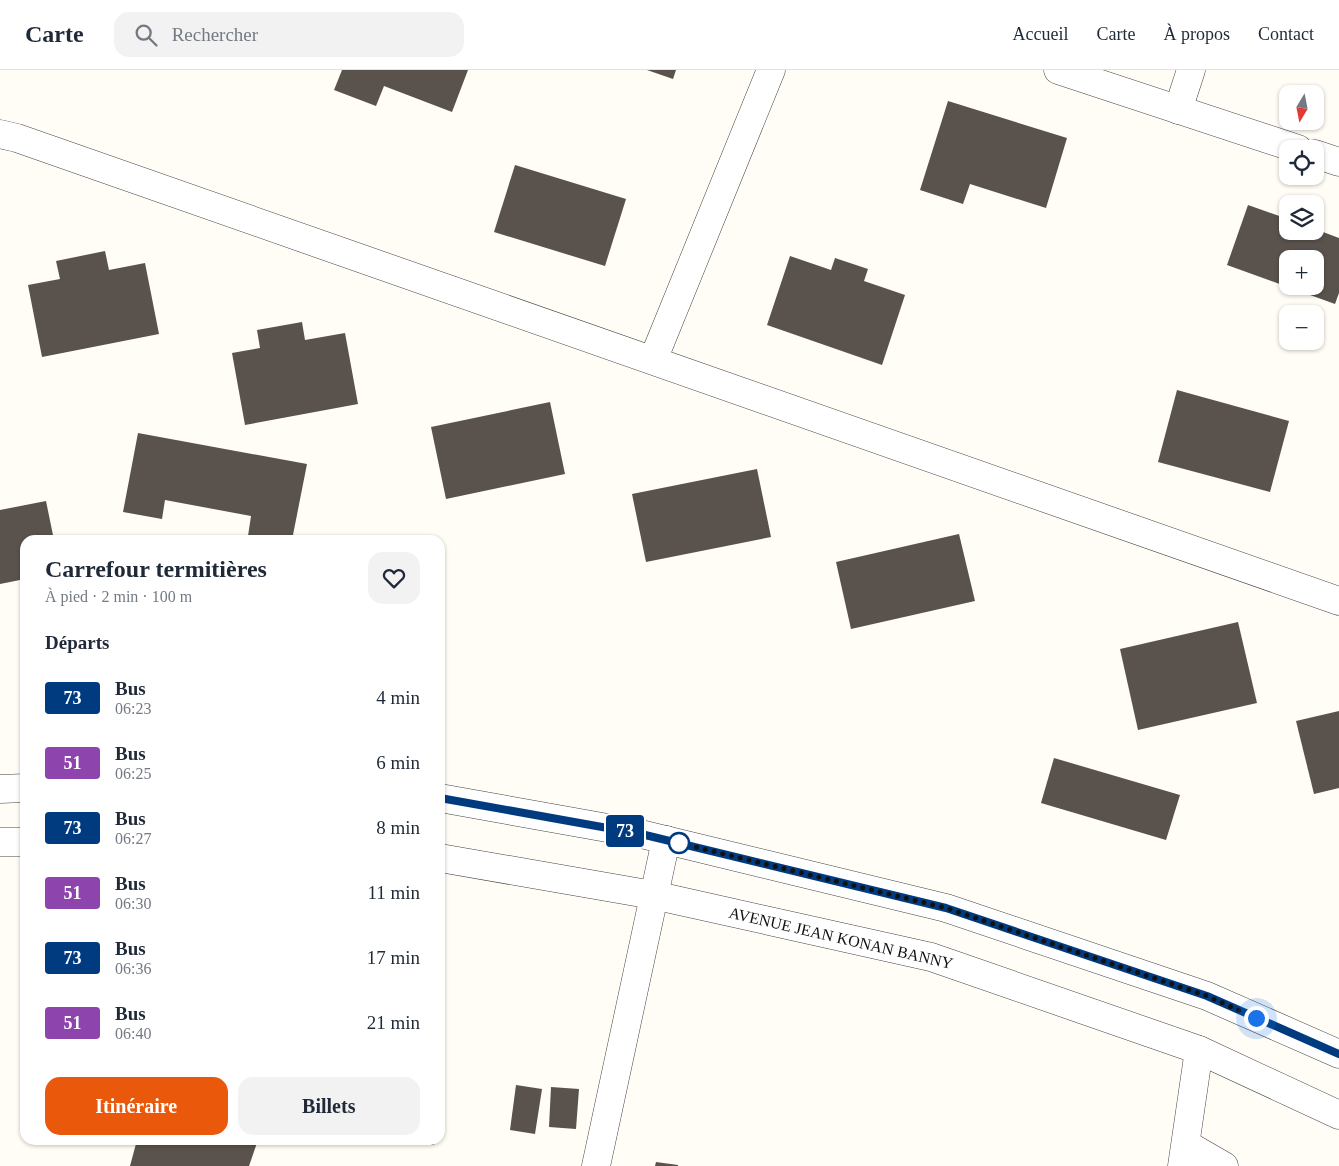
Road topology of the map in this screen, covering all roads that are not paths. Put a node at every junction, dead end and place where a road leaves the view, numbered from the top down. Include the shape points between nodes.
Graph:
1 (770, 70) edge
2 (1058, 70) edge
3 (1191, 70) edge
4 (1178, 110) junction
5 (6, 143) edge
6 (1279, 143) edge
7 (1324, 157) edge
8 (1339, 162) edge
9 (654, 360) junction
10 (1339, 601) edge
11 (0, 788) edge
12 (20, 788) edge
13 (445, 799) edge
14 (666, 840) junction
15 (0, 842) edge
16 (20, 842) edge
17 (445, 859) edge
18 (653, 894) junction
19 (1199, 1050) junction
20 (1339, 1054) edge
21 (1339, 1115) edge
22 (1184, 1155) edge
23 (596, 1166) edge
24 (1224, 1166) edge

1 - 9 street
2 - 4 street
3 - 4 street
4 - 6 street
5 - 9 street
7 - 8 street
9 - 10 street
11 - 12 street
13 - 14 street
14 - 18 street
14 - 20 street via 946,908 1207,996
15 - 16 street
17 - 18 street, AVENUE JEAN KONAN BANNY
18 - 19 street, AVENUE JEAN KONAN BANNY via 931,957
18 - 23 street
19 - 21 street, AVENUE JEAN KONAN BANNY
19 - 22 street
22 - 24 street

